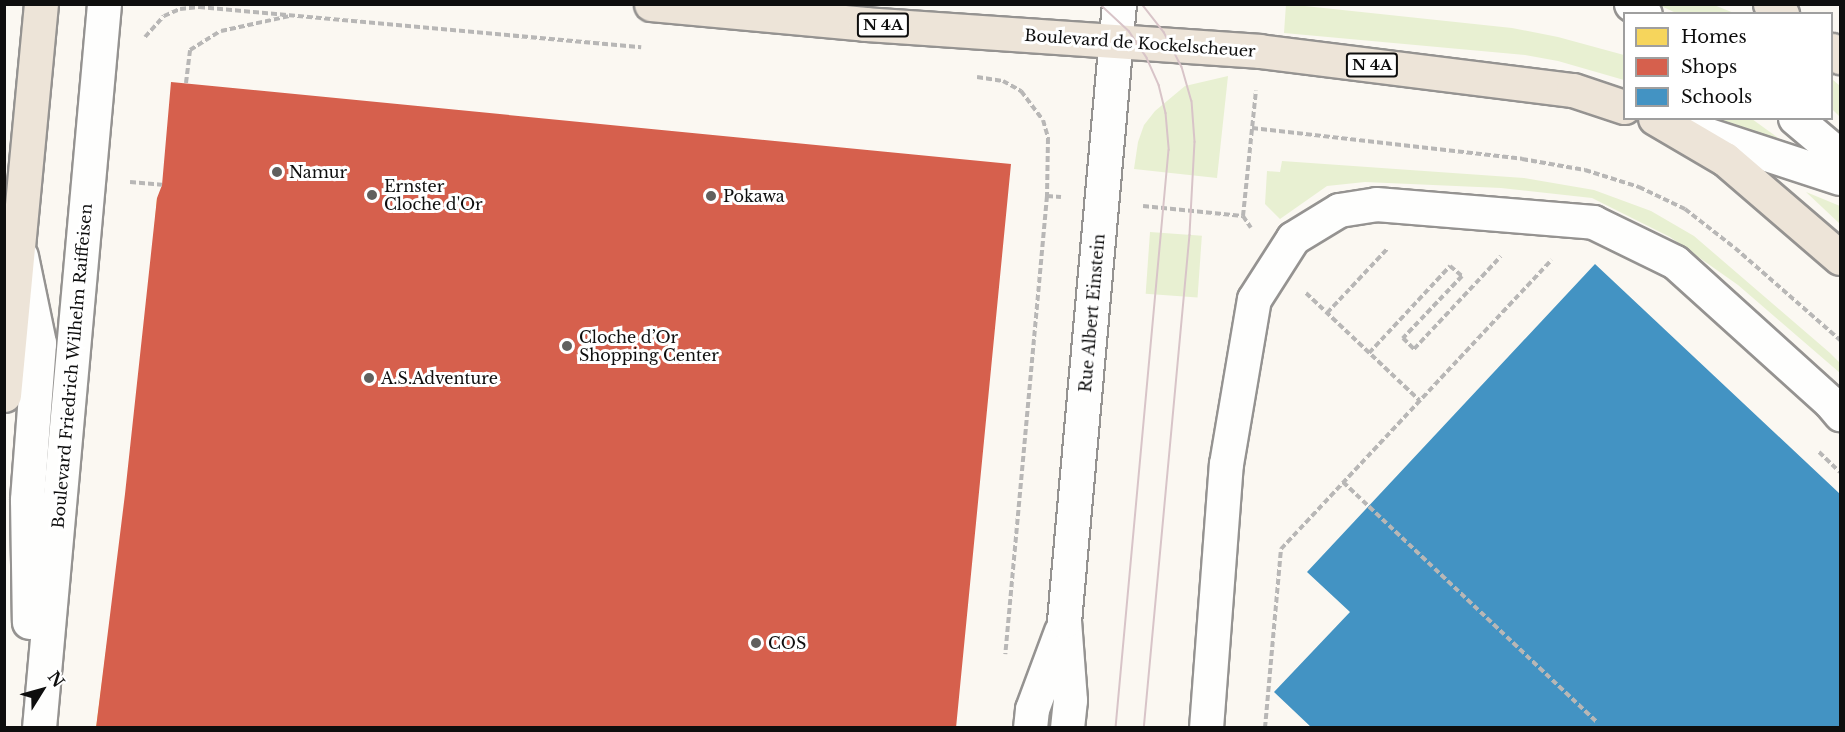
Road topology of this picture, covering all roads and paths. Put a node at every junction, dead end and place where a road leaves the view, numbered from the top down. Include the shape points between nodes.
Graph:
1 (41, 4) edge
2 (104, 4) edge
3 (651, 4) edge
4 (1119, 4) edge
5 (231, 7) edge
6 (294, 16) junction
7 (142, 39) dead end
8 (1116, 42) junction
9 (650, 48) dead end
10 (969, 76) dead end
11 (186, 84) dead end
12 (1256, 88) dead end
13 (1623, 107) edge
14 (1660, 120) edge
15 (1663, 120) edge
16 (1797, 120) edge
17 (1840, 156) edge
18 (1840, 178) edge
19 (123, 181) dead end
20 (162, 185) dead end
21 (1141, 206) dead end
22 (1243, 216) junction
23 (1396, 240) dead end
24 (19, 246) junction
25 (1506, 250) dead end
26 (1556, 255) dead end
27 (1840, 258) edge
28 (1276, 265) junction
29 (1327, 313) junction
30 (1369, 353) junction
31 (4, 395) edge
32 (1419, 400) junction
33 (1840, 414) edge
34 (1815, 448) dead end
35 (1840, 472) edge
36 (1343, 482) junction
37 (1064, 621) junction
38 (1005, 657) dead end
39 (1597, 722) dead end
40 (30, 728) edge
41 (39, 728) edge
42 (1030, 728) edge
43 (1067, 728) edge
44 (1206, 728) edge
45 (1265, 728) edge

1 - 24 main road, Boulevard Friedrich Wilhelm Raiffeisen
2 - 41 street, Boulevard Friedrich Wilhelm Raiffeisen
3 - 8 main road, Boulevard de Kockelscheuer / N 4A
4 - 8 street, Rue Albert Einstein
5 - 6 path
5 - 7 path via 180,9 164,16
6 - 9 path
6 - 11 path via 221,31 190,50
8 - 13 main road, Boulevard de Kockelscheuer / N 4A via 1259,51 1561,89
8 - 37 street, Rue Albert Einstein
10 - 38 path via 993,78 1020,91 1043,120 1048,138 1047,196
12 - 22 path
14 - 27 main road via 1725,159
15 - 18 street
16 - 17 street
19 - 20 path
21 - 22 path
22 - 28 path
23 - 29 path
24 - 31 main road, Boulevard Friedrich Wilhelm Raiffeisen
24 - 40 street, Boulevard Friedrich Wilhelm Raiffeisen via 39,343 27,500 31,602 23,692
25 - 30 path via 1414,349 1403,338 1462,276 1450,266
26 - 32 path
28 - 29 path
28 - 33 street via 1293,238 1339,210 1376,204 1593,222 1675,262
28 - 44 street via 1254,299 1226,464
29 - 30 path
30 - 32 path
32 - 36 path
34 - 35 path
36 - 39 path
36 - 45 path via 1281,549
37 - 42 street, Rue Albert Einstein via 1032,709
37 - 43 street, Rue Albert Einstein via 1070,700

